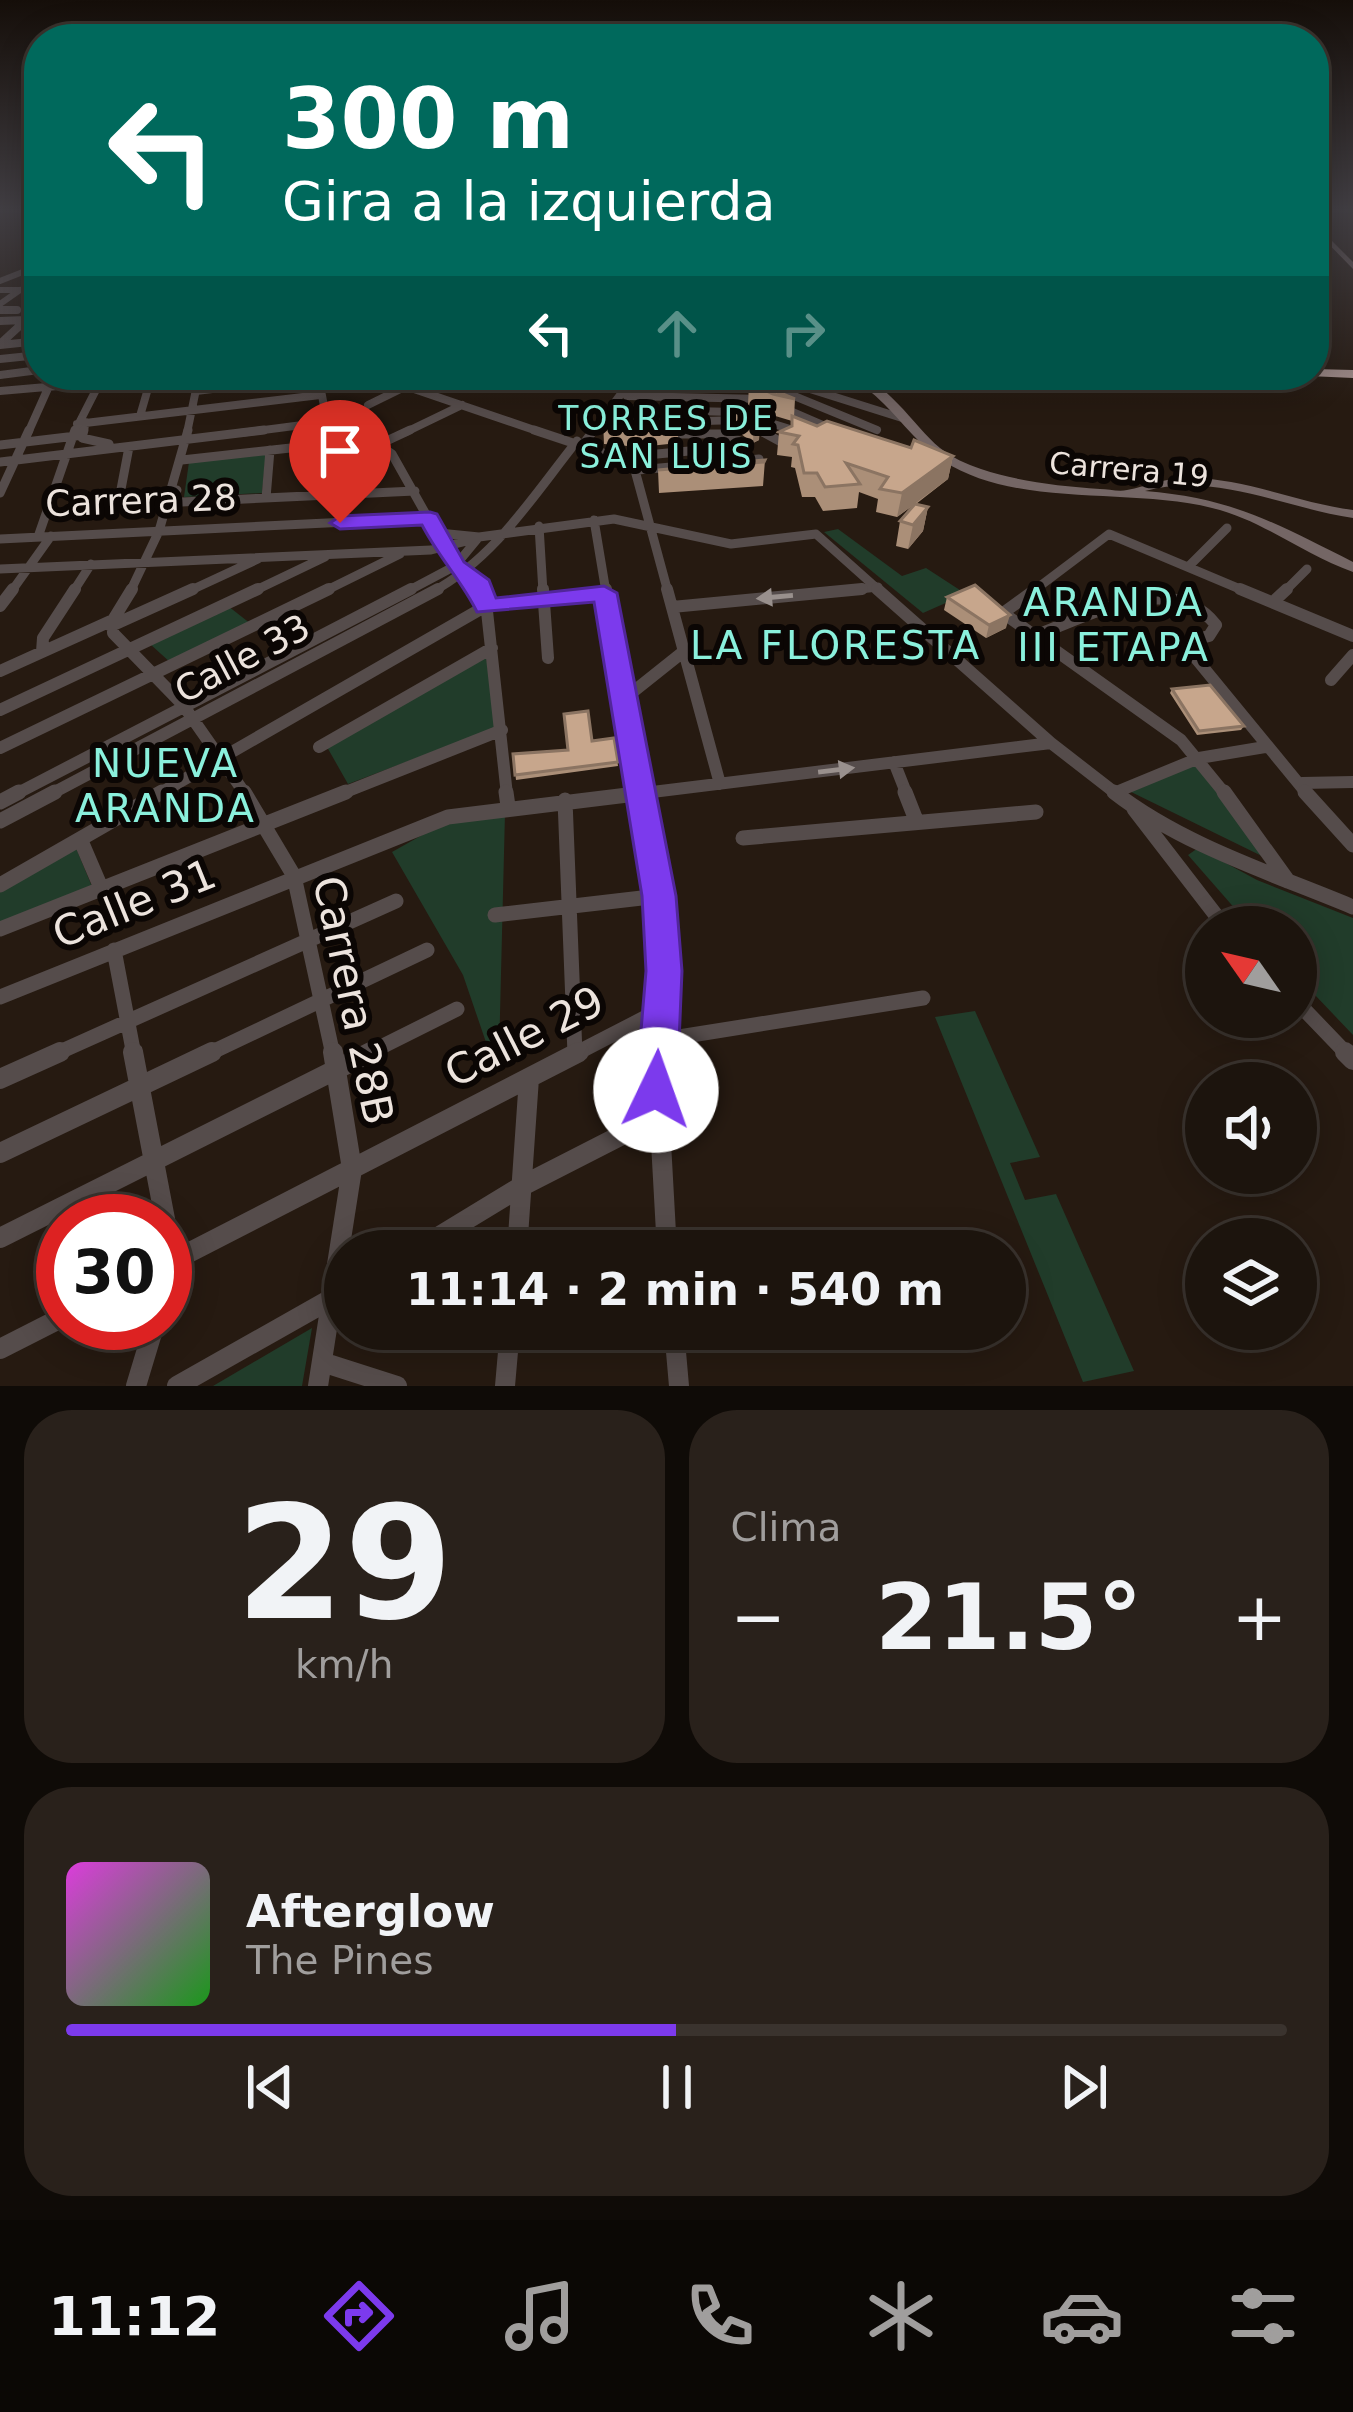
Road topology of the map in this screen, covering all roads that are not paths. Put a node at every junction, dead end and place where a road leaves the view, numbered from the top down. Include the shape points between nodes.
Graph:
1 (0, 285) edge
2 (21, 290) joint
3 (0, 307) edge
4 (17, 310) dead end
5 (24, 321) edge
6 (24, 330) edge
7 (14, 332) junction
8 (0, 334) edge
9 (0, 345) edge
10 (47, 390) edge
11 (90, 390) edge
12 (148, 390) edge
13 (204, 390) edge
14 (319, 390) edge
15 (398, 390) edge
16 (418, 390) edge
17 (627, 390) edge
18 (644, 390) edge
19 (779, 390) edge
20 (813, 390) edge
21 (881, 390) edge
22 (196, 391) joint
23 (320, 395) junction
24 (623, 398) junction
25 (368, 405) dead end
26 (462, 405) junction
27 (612, 409) junction
28 (193, 410) junction
29 (140, 416) junction
30 (902, 418) junction
31 (341, 420) junction
32 (601, 422) junction
33 (81, 423) junction
34 (320, 423) junction
35 (877, 430) dead end
36 (358, 433) junction
37 (606, 434) edge
38 (662, 434) edge
39 (847, 435) edge
40 (76, 436) junction
41 (184, 439) junction
42 (584, 440) junction
43 (817, 440) edge
44 (25, 442) junction
45 (783, 442) edge
46 (380, 444) junction
47 (0, 445) edge
48 (142, 445) junction
49 (318, 445) junction
50 (128, 447) junction
51 (270, 450) junction
52 (70, 454) junction
53 (623, 457) junction
54 (16, 460) junction
55 (182, 460) junction
56 (759, 460) edge
57 (0, 462) edge
58 (638, 470) junction
59 (662, 484) edge
60 (641, 486) junction
61 (416, 491) junction
62 (1126, 493) junction
63 (0, 494) edge
64 (363, 494) junction
65 (175, 496) junction
66 (316, 496) junction
67 (266, 498) junction
68 (1353, 514) edge
69 (430, 518) junction
70 (594, 520) junction
71 (539, 526) junction
72 (649, 526) junction
73 (1227, 528) dead end
74 (163, 533) junction
75 (440, 533) junction
76 (499, 534) junction
77 (45, 537) junction
78 (478, 537) junction
79 (0, 539) edge
80 (446, 547) junction
81 (406, 550) junction
82 (334, 553) junction
83 (265, 555) junction
84 (147, 560) junction
85 (91, 564) junction
86 (28, 567) junction
87 (1188, 567) junction
88 (0, 568) edge
89 (1353, 568) edge
90 (1307, 569) dead end
91 (460, 570) junction
92 (878, 587) junction
93 (604, 593) junction
94 (2, 600) edge
95 (544, 600) junction
96 (1273, 602) junction
97 (486, 607) junction
98 (672, 607) junction
99 (112, 623) junction
100 (1039, 634) junction
101 (1353, 635) edge
102 (492, 647) junction
103 (128, 651) junction
104 (42, 652) junction
105 (682, 652) junction
106 (1353, 655) edge
107 (548, 658) dead end
108 (0, 670) edge
109 (153, 674) junction
110 (1331, 680) dead end
111 (624, 699) junction
112 (0, 710) edge
113 (187, 712) junction
114 (502, 730) junction
115 (1051, 742) junction
116 (1265, 746) junction
117 (0, 748) edge
118 (319, 748) dead end
119 (224, 758) junction
120 (1199, 758) junction
121 (894, 762) junction
122 (1353, 782) edge
123 (1301, 783) junction
124 (720, 784) junction
125 (644, 793) junction
126 (1114, 793) junction
127 (566, 800) junction
128 (0, 802) edge
129 (508, 806) junction
130 (1133, 807) junction
131 (1036, 812) dead end
132 (916, 820) junction
133 (0, 821) edge
134 (265, 826) junction
135 (743, 838) dead end
136 (81, 841) junction
137 (1353, 845) edge
138 (294, 876) junction
139 (1289, 882) junction
140 (0, 885) edge
141 (102, 890) junction
142 (659, 896) junction
143 (396, 901) dead end
144 (1209, 906) edge
145 (572, 907) junction
146 (1353, 907) edge
147 (495, 915) dead end
148 (0, 929) edge
149 (311, 939) junction
150 (115, 950) junction
151 (427, 950) dead end
152 (0, 997) edge
153 (922, 998) dead end
154 (324, 999) junction
155 (457, 1009) dead end
156 (662, 1009) junction
157 (128, 1021) junction
158 (1317, 1023) edge
159 (659, 1036) junction
160 (574, 1054) junction
161 (1353, 1060) edge
162 (338, 1069) junction
163 (0, 1078) edge
164 (529, 1078) junction
165 (140, 1087) junction
166 (657, 1117) junction
167 (0, 1154) edge
168 (154, 1161) junction
169 (352, 1169) junction
170 (521, 1186) junction
171 (159, 1194) edge
172 (346, 1230) edge
173 (456, 1230) edge
174 (518, 1230) edge
175 (666, 1230) edge
176 (0, 1238) edge
177 (192, 1251) edge
178 (324, 1303) edge
179 (36, 1331) edge
180 (0, 1349) edge
181 (147, 1350) edge
182 (508, 1350) edge
183 (676, 1350) edge
184 (320, 1374) edge
185 (136, 1386) edge
186 (177, 1386) edge
187 (398, 1386) edge
188 (505, 1386) edge
189 (680, 1386) edge

1 - 2 street
2 - 3 street
3 - 4 street
5 - 7 street
6 - 7 street
7 - 8 street
7 - 9 street
10 - 44 street
11 - 33 street
12 - 29 street
13 - 22 street
14 - 23 street
15 - 25 street
16 - 26 street
17 - 24 street, Calle 33
18 - 24 street
19 - 35 street
20 - 30 street
21 - 30 street, Carrera 19
22 - 28 street
23 - 28 street
23 - 31 street
24 - 27 street, Calle 33
24 - 39 street via 758,396
26 - 42 street
26 - 46 street
27 - 32 street, Calle 33
27 - 43 street via 731,410 775,418
28 - 29 street
28 - 41 street
29 - 33 street
30 - 62 street, Carrera 19 via 958,465 990,477 1064,493
31 - 34 street
31 - 36 street
32 - 42 street, Calle 33
32 - 45 street via 742,421
33 - 40 street
34 - 41 street
34 - 49 street
36 - 46 street
36 - 64 street
37 - 42 street
38 - 53 street via 723,434 738,445
40 - 44 street
40 - 48 street
40 - 52 street
41 - 48 street
41 - 55 street
42 - 53 street
42 - 76 street, Calle 33
44 - 47 street
44 - 54 street
46 - 61 street
48 - 50 street
49 - 51 street
49 - 66 street
50 - 52 street
50 - 65 street via 118,505
51 - 55 street
51 - 67 street
52 - 54 street
52 - 77 street
53 - 58 street
54 - 57 street
54 - 63 street
55 - 65 street
56 - 58 street
58 - 60 street
59 - 60 street
60 - 72 street
61 - 64 street
61 - 69 street
62 - 68 street via 1202,480
62 - 89 street, Carrera 19 via 1221,506
64 - 66 street
65 - 67 street
65 - 74 street
66 - 67 street
69 - 74 street, Carrera 28
69 - 75 street
70 - 71 street
70 - 72 street
70 - 93 street
71 - 76 street
71 - 95 street
72 - 92 street via 731,544 816,534
72 - 98 street
73 - 87 street
74 - 77 street, Carrera 28
74 - 84 street
75 - 78 street
75 - 80 street
76 - 78 street
76 - 91 street, Calle 33 via 489,552
77 - 79 street, Carrera 28
77 - 86 street
78 - 80 street
78 - 91 street, Calle 33
80 - 81 street
80 - 91 street
81 - 82 street
81 - 109 street
82 - 83 street
82 - 103 street
83 - 84 street
83 - 99 street
84 - 85 street
84 - 99 street
85 - 86 street
85 - 104 street
86 - 88 street
86 - 94 street
87 - 96 street
87 - 100 street via 1109,535 1003,613
90 - 96 street
91 - 97 street via 480,585
91 - 113 street, Calle 33
92 -> 98 street
92 - 115 street
93 - 95 street
93 - 111 street
95 - 97 street
95 - 107 street
96 - 101 street
97 - 102 street
97 - 119 street
98 - 105 street
99 - 103 street, Carrera 28B
99 - 104 street
100 - 116 street via 1132,602 1178,598 1199,606 1214,619 1213,632 1189,641 1189,650
100 - 120 street
102 - 114 street
102 - 118 street
103 - 109 street, Carrera 28B
103 - 112 street
104 - 108 street
105 - 111 street
105 - 124 street
106 - 110 street
109 - 113 street, Carrera 28B
109 - 117 street
111 - 125 street
113 - 119 street, Carrera 28B
113 - 128 street, Calle 33
113 - 133 street, Calle 33
114 - 129 street
114 - 134 street
115 - 121 street, Calle 31
115 - 126 street
116 - 120 street
116 - 123 street
119 - 134 street, Carrera 28B
119 - 136 street
120 - 126 street
120 - 139 street
124 -> 121 street, Calle 31
121 - 132 street
122 - 123 street
123 - 137 street
124 - 125 street, Calle 31
125 - 127 street, Calle 31
125 - 142 street
126 - 130 street
127 - 129 street, Calle 31
127 - 145 street
129 - 138 street, Calle 31 via 448,817
130 - 139 street
130 - 144 street
131 - 132 street
132 - 135 street
134 - 138 street, Carrera 28B
134 - 141 street
136 - 140 street
136 - 141 street
138 - 149 street, Carrera 28B
138 - 150 street, Calle 31
139 - 146 street
141 - 148 street
142 - 145 street
142 - 156 street
143 - 149 street
145 - 147 street
145 - 160 street
149 - 154 street, Carrera 28B
149 - 157 street
150 - 152 street, Calle 31
150 - 157 street
151 - 154 street
153 - 159 street
154 - 162 street, Carrera 28B
154 - 165 street
155 - 162 street
156 - 159 street
156 - 160 street, Calle 29
157 - 163 street
157 - 165 street
158 - 161 street
159 - 166 street
160 - 164 street, Calle 29
162 - 168 street
162 - 169 street, Carrera 28B
164 - 169 street, Calle 29
164 - 170 street
165 - 167 street
165 - 168 street
166 - 170 street
166 - 175 street
168 - 171 street
168 - 176 street
169 - 172 street, Carrera 28B
169 - 177 street, Calle 29
170 - 173 street
170 - 174 street
178 - 186 street
179 - 180 street
181 - 185 street
182 - 188 street
183 - 189 street
184 - 187 street

